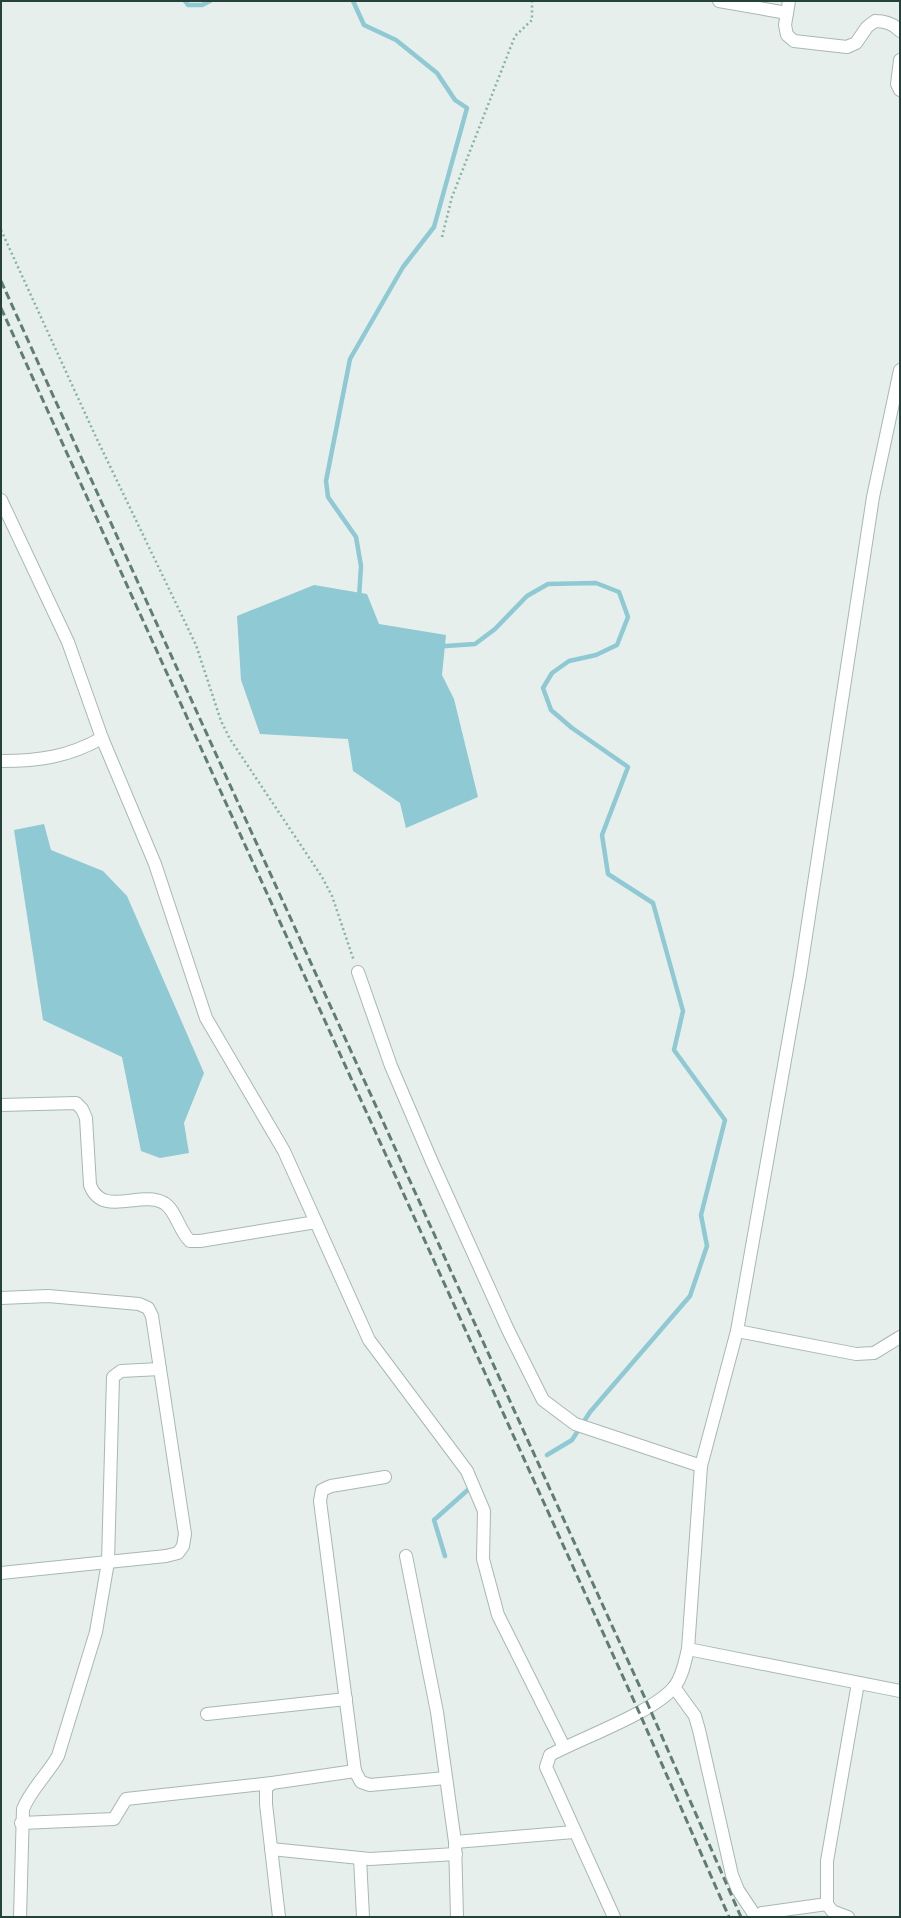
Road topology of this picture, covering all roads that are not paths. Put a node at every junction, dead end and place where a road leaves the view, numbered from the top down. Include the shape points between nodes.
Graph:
1 (719, 1) edge
2 (788, 7) edge
3 (900, 31) edge
4 (900, 60) edge
5 (900, 90) edge
6 (900, 370) edge
7 (1, 500) edge
8 (102, 738) junction
9 (1, 761) edge
10 (358, 972) road end
11 (1, 1106) edge
12 (316, 1222) junction
13 (1, 1298) edge
14 (737, 1331) junction
15 (900, 1337) edge
16 (160, 1369) junction
17 (701, 1466) junction
18 (385, 1477) dead end
19 (406, 1556) dead end
20 (108, 1562) junction
21 (1, 1573) edge
22 (688, 1649) junction
23 (858, 1682) junction
24 (674, 1687) junction
25 (900, 1691) edge
26 (346, 1699) junction
27 (207, 1714) dead end
28 (564, 1747) junction
29 (355, 1771) junction
30 (446, 1778) junction
31 (272, 1783) junction
32 (21, 1824) junction
33 (574, 1832) junction
34 (456, 1848) junction
35 (271, 1849) junction
36 (360, 1858) junction
37 (827, 1904) junction
38 (20, 1917) edge
39 (279, 1917) edge
40 (363, 1917) edge
41 (458, 1917) edge
42 (614, 1917) edge
43 (756, 1917) edge
44 (848, 1917) edge

1 - 2 street
2 - 3 street via 785,25 787,35 794,40 848,47 856,43 867,27 875,21 890,23
4 - 5 street via 897,84
6 - 14 street via 874,498 800,975
7 - 8 street via 68,642
8 - 9 street via 53,758
8 - 12 street via 152,857 206,1018 284,1151
10 - 17 street via 394,1074 432,1162 508,1330 543,1400 575,1424
11 - 12 street via 76,1103 86,1118 90,1185 93,1194 108,1202 155,1199 172,1211 182,1234 190,1241
12 - 28 street via 369,1340 467,1471 484,1511 483,1559 498,1615
13 - 16 street via 48,1296 139,1304 148,1308 152,1316
14 - 15 street via 856,1354 874,1353
14 - 17 street
16 - 20 street via 121,1371 113,1377
16 - 20 street via 185,1534 183,1546 178,1553 166,1556
17 - 22 street
18 - 26 street via 330,1486 322,1490 320,1501
19 - 30 street via 437,1712
20 - 21 street
20 - 32 street via 96,1632 58,1756 50,1770 28,1795 22,1809
22 - 23 street
22 - 24 street via 682,1673
23 - 25 street
23 - 37 street via 827,1861
24 - 28 street via 649,1707
24 - 43 street via 695,1716 732,1875 738,1890
26 - 27 street
26 - 29 street
28 - 33 street via 550,1755 546,1767
29 - 30 street via 361,1782 370,1785
29 - 31 street
30 - 34 street
31 - 32 street via 126,1799 114,1819
31 - 35 street via 266,1788
32 - 38 street
33 - 34 street
33 - 42 street
34 - 36 street via 370,1859
34 - 41 street
35 - 36 street
35 - 39 street
36 - 40 street
37 - 43 street via 762,1913
37 - 44 street via 832,1911

